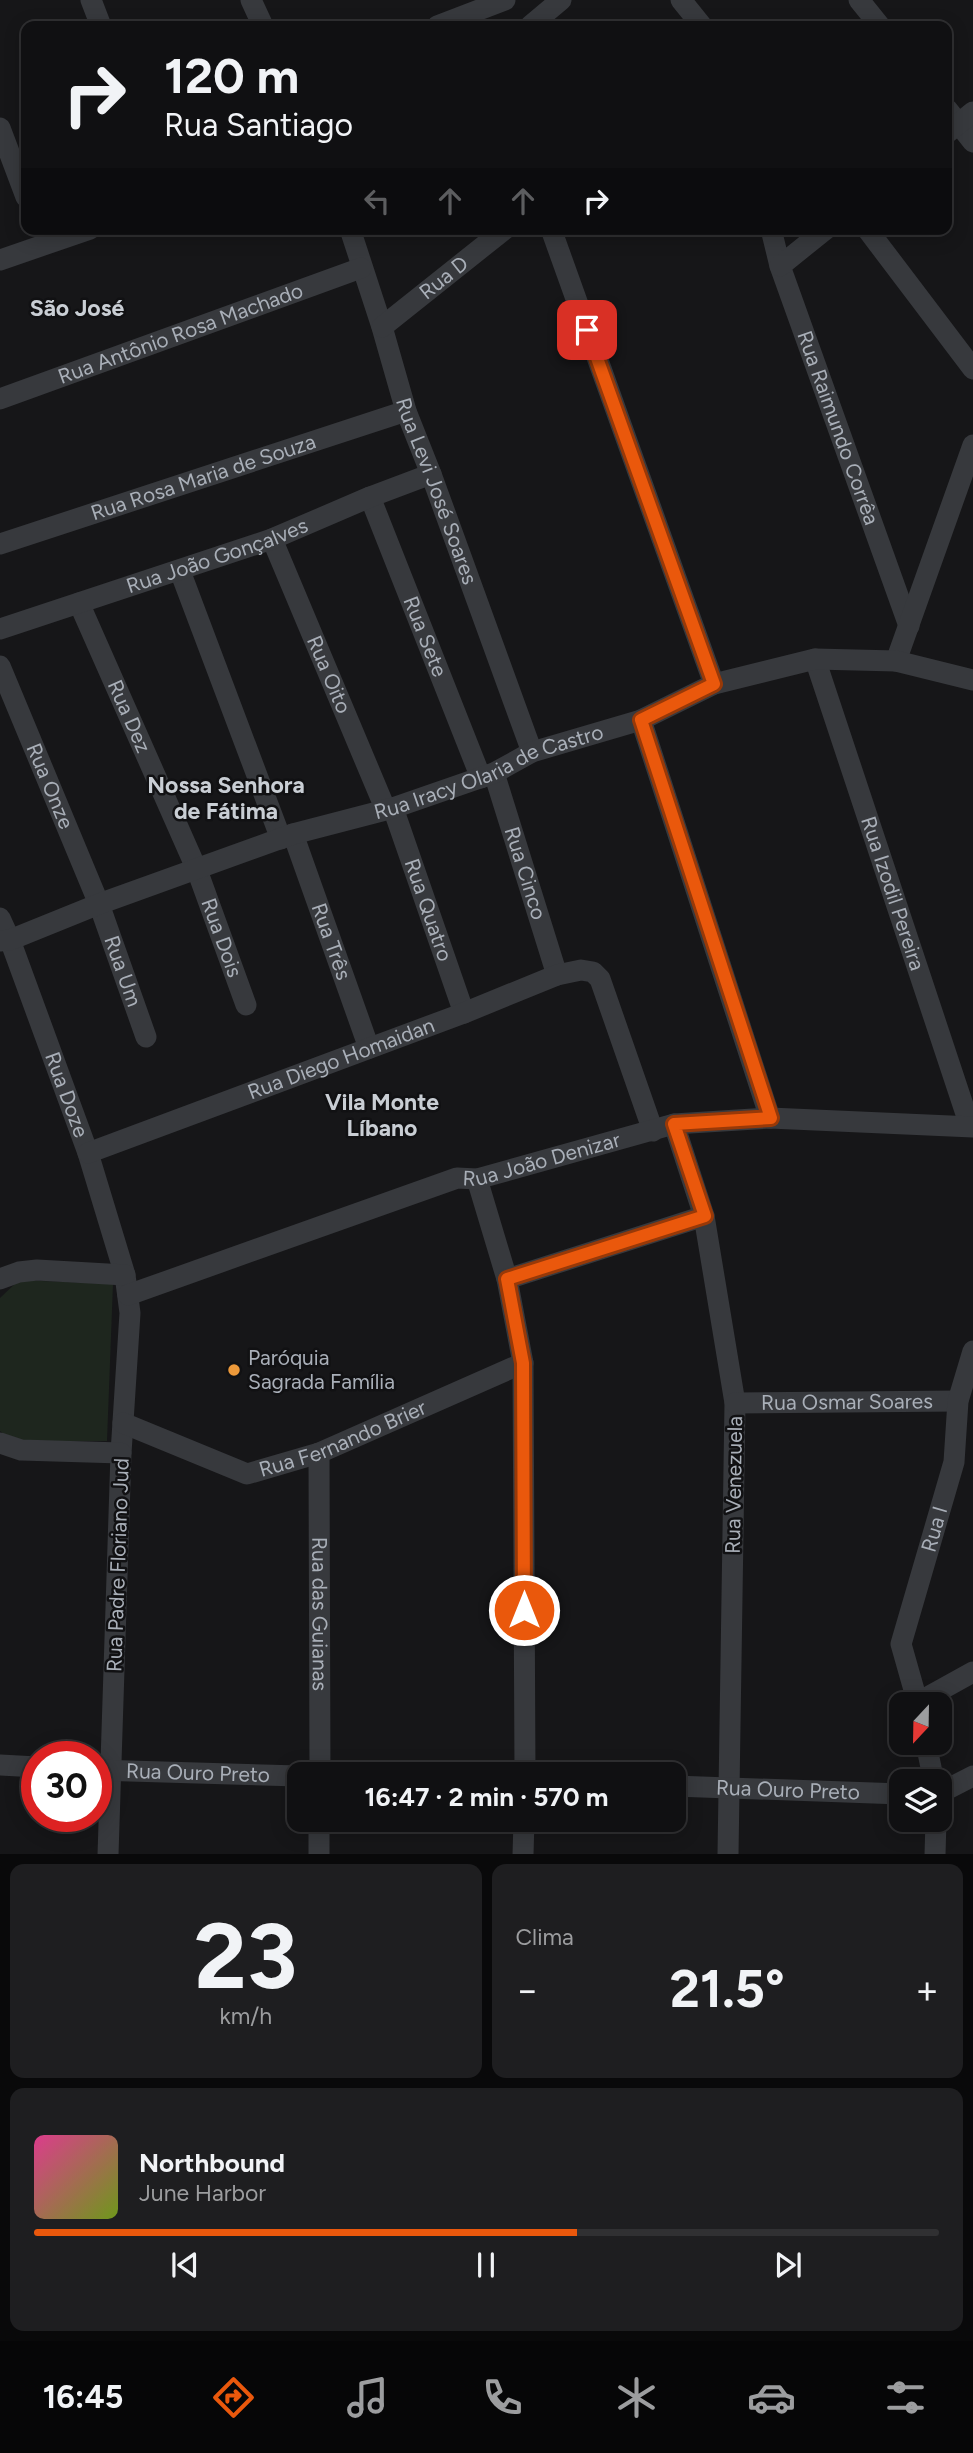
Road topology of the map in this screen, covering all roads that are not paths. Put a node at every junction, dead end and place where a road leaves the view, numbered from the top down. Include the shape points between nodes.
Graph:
1 (91, 0) edge
2 (251, 0) edge
3 (505, 0) edge
4 (561, 0) edge
5 (681, 0) edge
6 (859, 0) edge
7 (99, 21) edge
8 (261, 21) edge
9 (450, 21) edge
10 (536, 21) edge
11 (698, 21) edge
12 (876, 21) edge
13 (956, 119) edge
14 (0, 128) edge
15 (973, 142) edge
16 (21, 184) edge
17 (352, 235) edge
18 (497, 235) edge
19 (553, 235) edge
20 (772, 235) edge
21 (819, 235) edge
22 (872, 235) edge
23 (41, 237) edge
24 (0, 260) edge
25 (780, 266) junction
26 (361, 268) junction
27 (382, 327) junction
28 (973, 369) edge
29 (0, 399) edge
30 (406, 411) junction
31 (973, 445) edge
32 (431, 474) junction
33 (370, 496) junction
34 (272, 539) junction
35 (0, 544) edge
36 (180, 571) junction
37 (79, 603) junction
38 (909, 626) junction
39 (0, 629) edge
40 (815, 659) junction
41 (897, 661) junction
42 (0, 666) edge
43 (973, 680) edge
44 (714, 684) junction
45 (641, 720) junction
46 (532, 752) junction
47 (488, 775) junction
48 (389, 808) junction
49 (287, 836) junction
50 (197, 870) junction
51 (99, 904) junction
52 (0, 918) edge
53 (5, 940) edge
54 (557, 975) junction
55 (246, 1004) dead end
56 (464, 1013) junction
57 (146, 1037) dead end
58 (369, 1048) junction
59 (771, 1118) junction
60 (674, 1124) junction
61 (972, 1126) edge
62 (653, 1130) junction
63 (88, 1153) junction
64 (477, 1179) junction
65 (705, 1216) junction
66 (0, 1279) edge
67 (507, 1279) junction
68 (126, 1285) junction
69 (973, 1351) edge
70 (523, 1363) junction
71 (958, 1401) junction
72 (735, 1403) junction
73 (123, 1423) junction
74 (0, 1443) edge
75 (121, 1453) junction
76 (319, 1453) junction
77 (963, 1458) edge
78 (973, 1672) edge
79 (915, 1692) edge
80 (939, 1692) edge
81 (106, 1741) edge
82 (320, 1762) edge
83 (525, 1762) edge
84 (0, 1765) edge
85 (21, 1766) edge
86 (112, 1770) edge
87 (287, 1776) edge
88 (973, 1776) edge
89 (686, 1786) edge
90 (729, 1787) junction
91 (952, 1787) edge
92 (889, 1794) edge
93 (107, 1832) edge
94 (319, 1832) edge
95 (524, 1832) edge
96 (936, 1832) edge
97 (108, 1854) edge
98 (319, 1854) edge
99 (523, 1854) edge
100 (728, 1854) edge
101 (936, 1854) edge

1 - 7 street
2 - 8 street
3 - 9 street
4 - 10 street
5 - 11 street
6 - 12 street
13 - 15 street
14 - 16 street
17 - 26 street, Rua Levi José Soares
18 - 27 street, Rua D
19 - 44 street
20 - 25 street, Rua Raimundo Corrêa
21 - 25 street
22 - 28 street
23 - 24 street
25 - 38 street, Rua Raimundo Corrêa
26 - 27 street, Rua Levi José Soares
26 - 29 street, Rua Antônio Rosa Machado
27 - 30 street, Rua Levi José Soares
30 - 32 street, Rua Levi José Soares
30 - 35 street, Rua Rosa Maria de Souza
31 - 38 street
32 - 33 street, Rua João Gonçalves
32 - 46 street, Rua Levi José Soares
33 - 34 street, Rua João Gonçalves
33 - 47 street, Rua Sete
34 - 36 street, Rua João Gonçalves
34 - 48 street, Rua Oito
36 - 37 street, Rua João Gonçalves
36 - 49 street, Rua Três
37 - 39 street, Rua João Gonçalves
37 - 50 street, Rua Dez
38 - 41 street
40 - 41 street, Rua Iracy Olaria de Castro
40 - 44 street, Rua Iracy Olaria de Castro
40 - 61 street, Rua Izodil Pereira
41 - 43 street, Rua Iracy Olaria de Castro
42 - 51 street, Rua Onze
44 - 45 street, Rua Iracy Olaria de Castro
45 - 46 street, Rua Iracy Olaria de Castro
45 - 59 street
46 - 47 street, Rua Iracy Olaria de Castro
47 - 48 street, Rua Iracy Olaria de Castro
47 - 54 street, Rua Cinco
48 - 49 street, Rua Iracy Olaria de Castro
48 - 56 street, Rua Quatro
49 - 50 street, Rua Iracy Olaria de Castro
49 - 58 street, Rua Três
50 - 51 street, Rua Iracy Olaria de Castro
50 - 55 street, Rua Dois
51 - 53 street, Rua Iracy Olaria de Castro
51 - 57 street, Rua Um
52 - 53 street, Rua Doze
53 - 63 street, Rua Doze
54 - 56 street, Rua Diego Homaidan
54 - 62 street, Rua Diego Homaidan via 581,970 600,979
56 - 58 street, Rua Diego Homaidan
58 - 63 street, Rua Diego Homaidan
59 - 60 street, Rua João Denizar
59 - 61 street, Rua João Denizar
60 - 62 street, Rua João Denizar
60 - 65 street, Rua Venezuela
62 - 64 street, Rua João Denizar
63 - 68 street, Rua Doze
64 - 67 street
64 - 68 street, Rua João Denizar via 457,1178
65 - 67 street
65 - 72 street, Rua Venezuela
66 - 68 street via 37,1270
67 - 70 street
68 - 73 street, Rua Padre Floriano Jud via 130,1312
69 - 71 street, Rua I
70 - 76 street, Rua Fernando Brier
70 - 83 street
71 - 72 street, Rua Osmar Soares
71 - 77 street, Rua I
72 - 90 street, Rua Venezuela
73 - 75 street, Rua Padre Floriano Jud
73 - 76 street, Rua Fernando Brier via 247,1475
74 - 75 street via 21,1450
75 - 81 street, Rua Padre Floriano Jud
76 - 82 street, Rua das Guianas
77 - 79 street, Rua I via 901,1644
78 - 80 street
84 - 85 street
86 - 87 street, Rua Ouro Preto
88 - 91 street
89 - 90 street, Rua Ouro Preto
90 - 92 street, Rua Ouro Preto
90 - 100 street, Rua Venezuela
93 - 97 street, Rua Padre Floriano Jud
94 - 98 street
95 - 99 street
96 - 101 street

